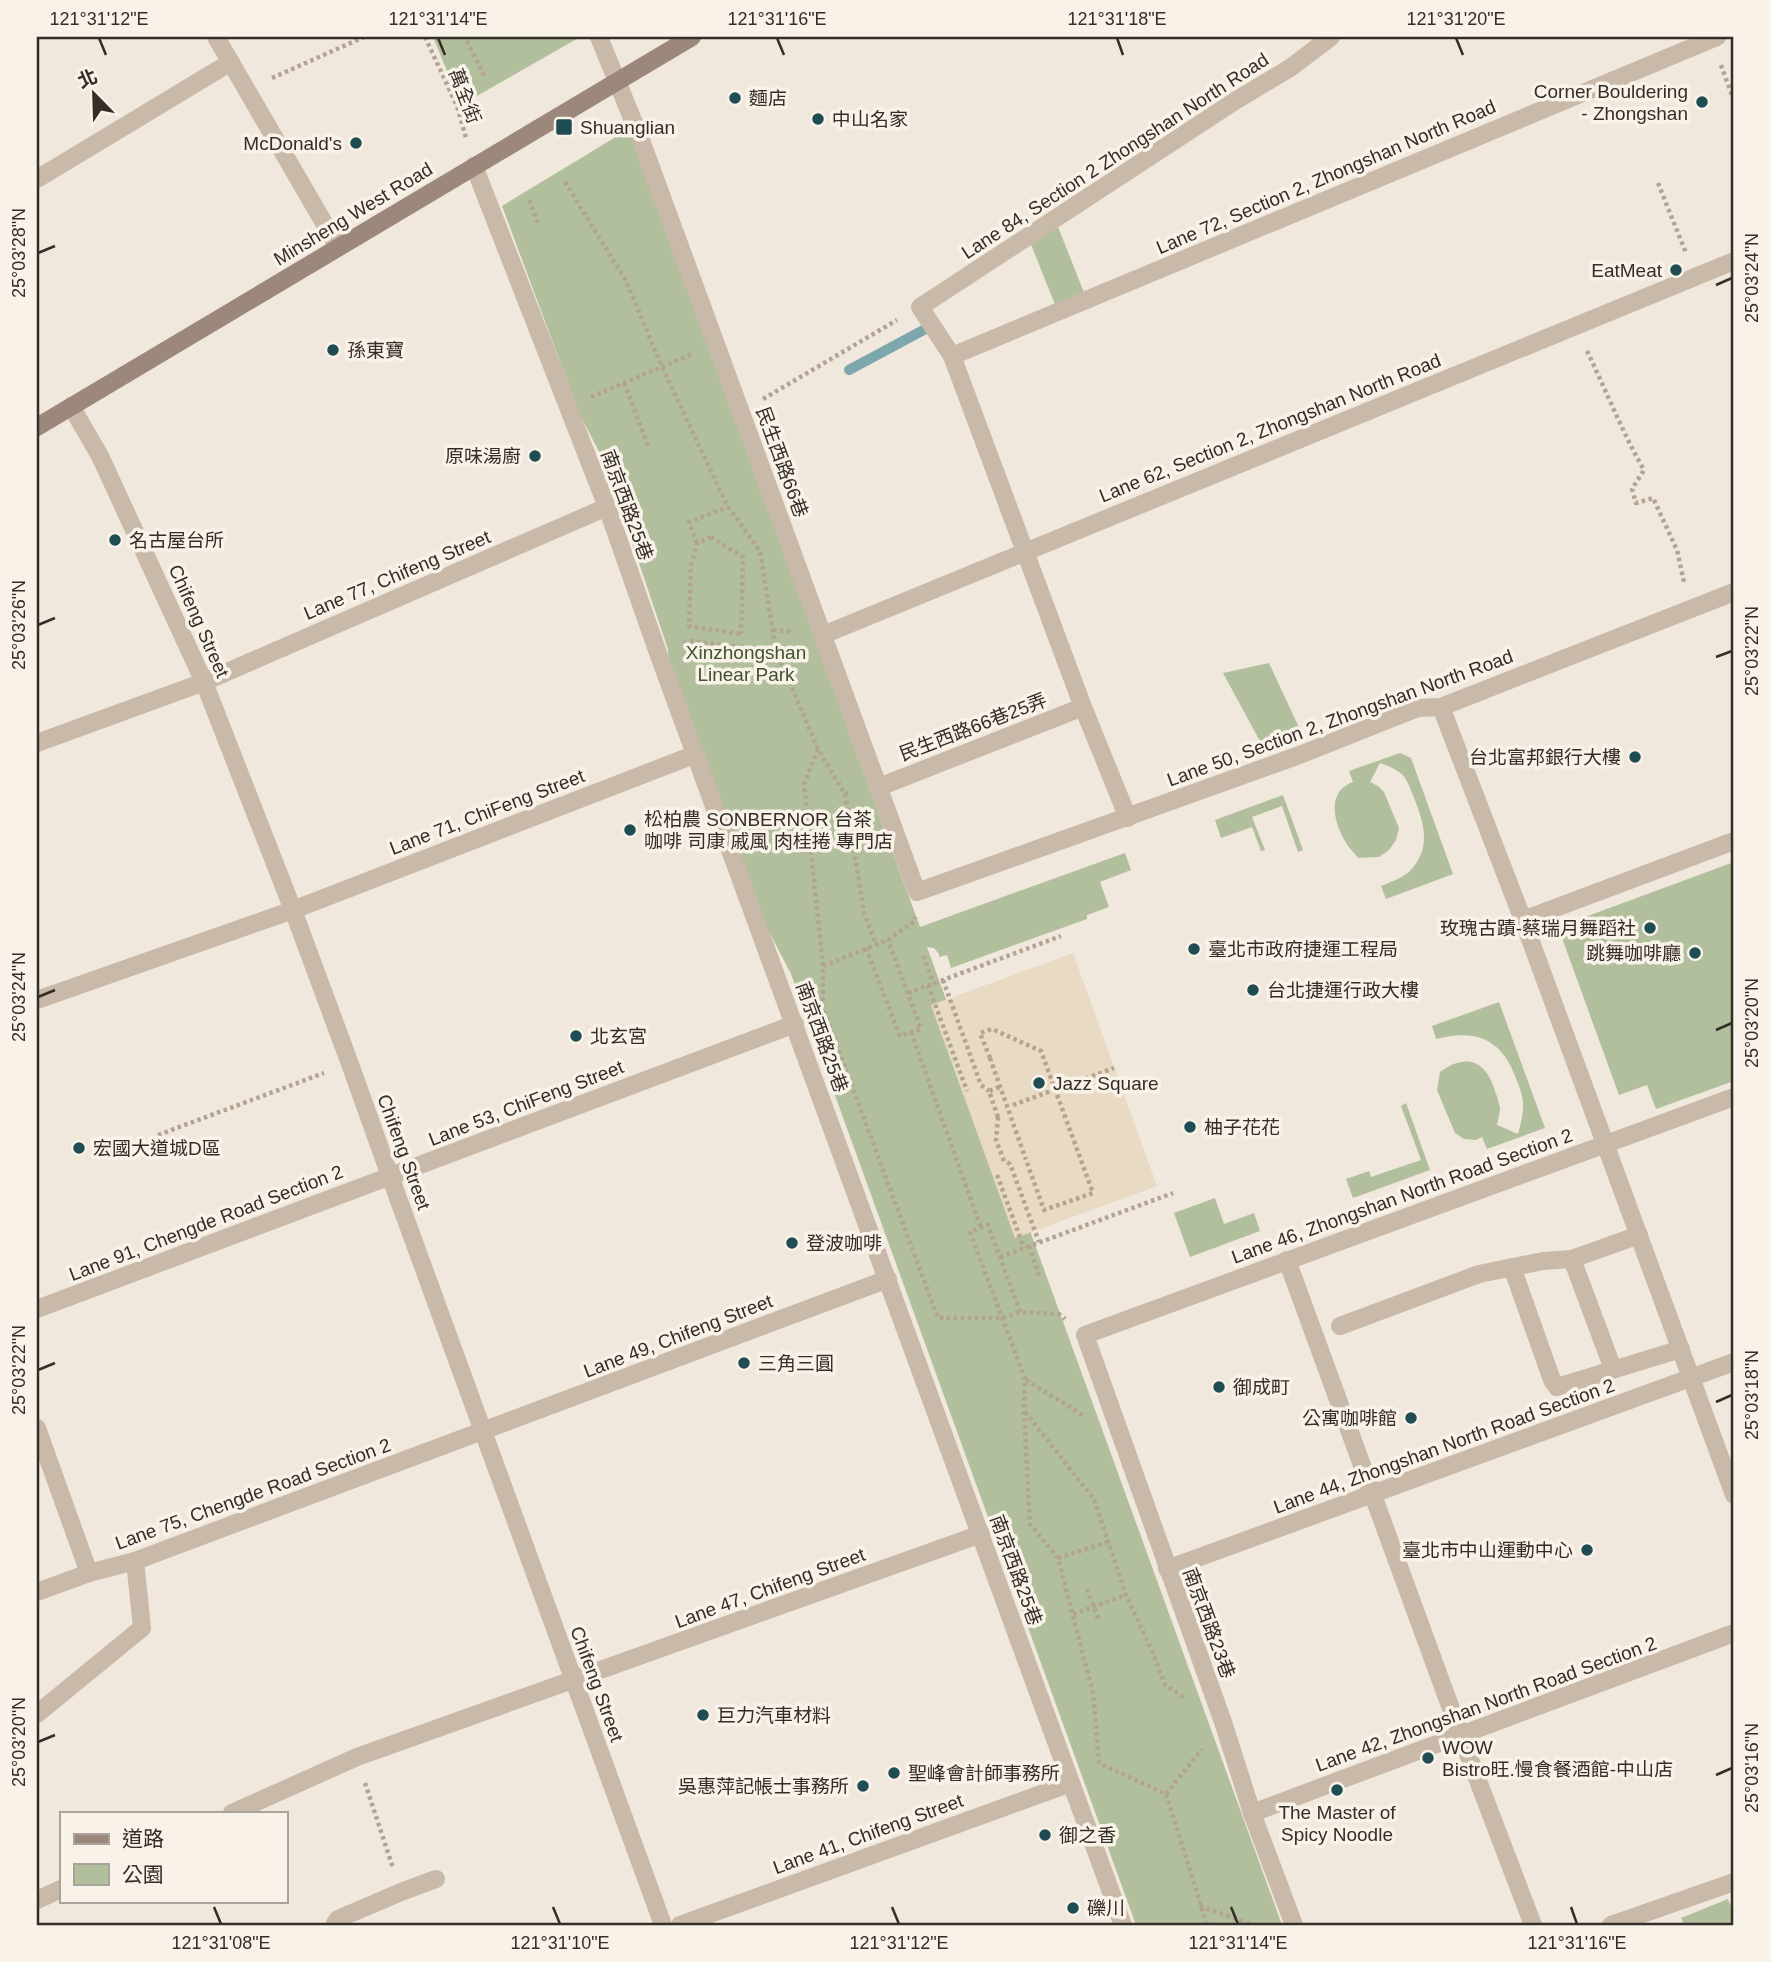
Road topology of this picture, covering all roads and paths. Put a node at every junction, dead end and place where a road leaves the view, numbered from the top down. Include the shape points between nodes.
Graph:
1 (216, 37) edge
2 (364, 37) edge
3 (425, 37) edge
4 (692, 37) edge
5 (1331, 37) edge
6 (1714, 38) edge
7 (467, 41) dead end
8 (602, 42) edge
9 (231, 62) junction
10 (485, 77) dead end
11 (617, 82) junction
12 (246, 89) junction
13 (1734, 101) edge
14 (474, 166) junction
15 (37, 178) edge
16 (565, 182) dead end
17 (1658, 183) dead end
18 (529, 200) dead end
19 (538, 223) dead end
20 (338, 247) junction
21 (1734, 261) edge
22 (1696, 277) junction
23 (920, 307) junction
24 (1564, 331) junction
25 (716, 344) junction
26 (951, 356) junction
27 (662, 367) junction
28 (624, 383) junction
29 (71, 406) junction
30 (568, 407) junction
31 (741, 411) junction
32 (37, 427) edge
33 (649, 448) dead end
34 (607, 507) junction
35 (728, 507) junction
36 (696, 543) junction
37 (1026, 551) junction
38 (1734, 592) edge
39 (1685, 611) junction
40 (823, 635) junction
41 (776, 651) junction
42 (658, 653) junction
43 (204, 682) junction
44 (1083, 707) junction
45 (1441, 707) junction
46 (37, 743) edge
47 (818, 750) junction
48 (696, 754) junction
49 (879, 787) junction
50 (845, 793) junction
51 (1128, 818) junction
52 (1734, 841) edge
53 (917, 892) joint
54 (293, 910) junction
55 (1523, 920) junction
56 (915, 922) dead end
57 (1061, 936) dead end
58 (888, 940) junction
59 (876, 944) junction
60 (866, 948) junction
61 (923, 956) dead end
62 (823, 966) junction
63 (943, 980) junction
64 (931, 984) junction
65 (908, 993) junction
66 (37, 1000) edge
67 (794, 1024) junction
68 (911, 1032) junction
69 (350, 1064) junction
70 (1114, 1068) dead end
71 (1000, 1087) junction
72 (1055, 1090) junction
73 (967, 1091) dead end
74 (989, 1091) junction
75 (1734, 1097) edge
76 (1013, 1105) dead end
77 (158, 1135) dead end
78 (1606, 1145) junction
79 (997, 1175) dead end
80 (390, 1177) junction
81 (1173, 1193) dead end
82 (981, 1228) junction
83 (1639, 1235) junction
84 (1039, 1243) junction
85 (1026, 1247) junction
86 (1000, 1257) junction
87 (1573, 1259) junction
88 (1287, 1260) junction
89 (1512, 1267) junction
90 (1040, 1275) dead end
91 (888, 1279) junction
92 (37, 1309) edge
93 (1020, 1312) junction
94 (1059, 1314) dead end
95 (1002, 1318) junction
96 (1340, 1326) dead end
97 (1085, 1335) joint
98 (1681, 1349) junction
99 (1734, 1362) edge
100 (1613, 1369) junction
101 (1692, 1378) junction
102 (1025, 1379) junction
103 (1024, 1411) junction
104 (37, 1429) edge
105 (483, 1431) junction
106 (1122, 1441) junction
107 (1373, 1494) junction
108 (1734, 1495) edge
109 (981, 1534) junction
110 (1108, 1542) junction
111 (1058, 1558) junction
112 (135, 1561) junction
113 (1167, 1569) junction
114 (89, 1573) junction
115 (1087, 1589) dead end
116 (37, 1592) edge
117 (1126, 1595) junction
118 (1093, 1606) junction
119 (1073, 1614) junction
120 (1099, 1621) dead end
121 (1734, 1633) edge
122 (573, 1680) junction
123 (1166, 1685) dead end
124 (37, 1714) edge
125 (1223, 1722) junction
126 (1461, 1736) junction
127 (357, 1758) junction
128 (1071, 1783) junction
129 (1166, 1794) junction
130 (234, 1812) edge
131 (1252, 1813) junction
132 (436, 1879) dead end
133 (1734, 1882) edge
134 (60, 1889) edge
135 (401, 1892) junction
136 (37, 1900) edge
137 (1200, 1906) junction
138 (334, 1925) edge
139 (663, 1925) edge
140 (680, 1925) edge
141 (1123, 1925) edge
142 (1207, 1925) edge
143 (1254, 1925) edge
144 (1294, 1925) edge
145 (1533, 1925) edge
146 (1611, 1925) edge

1 - 9 street
2 - 12 path
3 - 14 path, 萬全街 via 457,106
4 - 11 street, Minsheng West Road
5 - 23 street, Lane 84, Section 2 Zhongshan North Road
6 - 13 path
6 - 26 street, Lane 72, Section 2, Zhongshan North Road
7 - 10 path
8 - 11 street, 民生西路66巷
9 - 12 street
9 - 15 street
11 - 14 street, Minsheng West Road
11 - 25 street, 民生西路66巷
12 - 20 street
14 - 20 street, Minsheng West Road
14 - 30 street, 南京西路25巷
16 - 27 path via 626,281
17 - 22 path
18 - 19 path
20 - 29 street, Minsheng West Road
21 - 22 street, Lane 62, Section 2, Zhongshan North Road
22 - 24 street, Lane 62, Section 2, Zhongshan North Road
23 - 26 street
23 - 31 path
24 - 37 street, Lane 62, Section 2, Zhongshan North Road
24 - 39 path via 1587,351 1644,470 1632,489 1636,503 1653,498 1677,550
25 - 27 path
25 - 31 street, 民生西路66巷
26 - 37 street
27 - 28 path
27 - 35 path
28 - 30 path
28 - 33 path
29 - 32 street, Minsheng West Road
29 - 43 street, Chifeng Street via 100,456
30 - 34 street, 南京西路25巷
31 - 40 street, 民生西路66巷
34 - 42 street, 南京西路25巷
34 - 43 street, Lane 77, Chifeng Street
35 - 36 path via 689,522
35 - 41 path via 760,551
36 - 36 path, bridge via 711,537 743,557 741,634 690,626
37 - 40 street, Lane 62, Section 2, Zhongshan North Road
37 - 44 street
38 - 39 street, Lane 50, Section 2, Zhongshan North Road
39 - 45 street, Lane 50, Section 2, Zhongshan North Road
40 - 49 street, 民生西路66巷
41 - 42 path via 690,641
41 - 47 path
42 - 48 street, 南京西路25巷
43 - 46 street, Lane 77, Chifeng Street
43 - 54 street, Chifeng Street
44 - 49 street, 民生西路66巷25弄
44 - 51 street
45 - 51 street, Lane 50, Section 2, Zhongshan North Road via 1418,708
45 - 55 street
47 - 50 path
47 - 62 path via 804,784
48 - 54 street, Lane 71, ChiFeng Street
48 - 67 street, 南京西路25巷
49 - 50 path
49 - 53 street, 民生西路66巷
50 - 59 path via 864,913
51 - 53 street, Lane 50, Section 2, Zhongshan North Road
52 - 55 street
54 - 66 street, Lane 71, ChiFeng Street
54 - 69 street, Chifeng Street
55 - 78 street
56 - 58 path
57 - 63 path
58 - 59 path
58 - 65 path
59 - 60 path
60 - 62 path
60 - 68 path via 900,1036
61 - 64 path
62 - 95 path via 823,1009 938,1318
63 - 64 path
63 - 74 path via 981,1085
64 - 65 path
64 - 73 path
65 - 68 path via 921,1029
67 - 80 street, Lane 53, ChiFeng Street
67 - 91 street, 南京西路25巷
68 - 82 path
69 - 77 path
69 - 80 street, Chifeng Street
70 - 72 path
71 - 72 path, bridge via 980,1033 992,1028 1041,1051
71 - 72 path, bridge via 1044,1210 1093,1193
71 - 74 path, bridge
72 - 76 path
74 - 84 path, bridge via 998,1117 996,1140 1004,1161 1010,1164
75 - 78 street, Lane 46, Zhongshan North Road Section 2
78 - 83 street
78 - 88 street, Lane 46, Zhongshan North Road Section 2
79 - 85 path
80 - 92 street, Lane 91, Chengde Road Section 2
80 - 105 street, Chifeng Street
81 - 84 path
82 - 86 path via 988,1225
82 - 95 path via 970,1232
83 - 87 street
83 - 98 street
84 - 85 path
85 - 86 path
85 - 90 path
86 - 93 path
87 - 89 street
87 - 100 street
88 - 97 street, Lane 46, Zhongshan North Road Section 2
88 - 107 street
89 - 96 street via 1479,1274
89 - 100 street via 1557,1387
91 - 105 street, Lane 49, Chifeng Street
91 - 109 street, 南京西路25巷
93 - 94 path
93 - 95 path
95 - 102 path
97 - 106 street, 南京西路23巷
98 - 100 street
98 - 101 street
99 - 101 street, Lane 44, Zhongshan North Road Section 2
101 - 107 street, Lane 44, Zhongshan North Road Section 2
101 - 108 street
102 - 103 path
102 - 106 path
103 - 110 path via 1094,1499
103 - 111 path via 1030,1524
104 - 114 street
105 - 112 street, Lane 75, Chengde Road Section 2
105 - 122 street, Chifeng Street
106 - 113 street, 南京西路23巷
107 - 113 street, Lane 44, Zhongshan North Road Section 2
107 - 126 street
109 - 122 street, Lane 47, Chifeng Street
109 - 128 street, 南京西路25巷
110 - 111 path
110 - 117 path
111 - 119 path
112 - 114 street, Lane 75, Chengde Road Section 2
112 - 124 street via 142,1628
113 - 125 street, 南京西路23巷
114 - 116 street, Lane 75, Chengde Road Section 2
115 - 118 path
117 - 118 path
117 - 123 path
118 - 119 path
118 - 120 path
119 - 129 path via 1093,1693 1099,1763
121 - 126 street, Lane 42, Zhongshan North Road Section 2
122 - 127 street, Lane 47, Chifeng Street
122 - 139 street, Chifeng Street
125 - 129 path
125 - 131 street, 南京西路23巷
126 - 131 street, Lane 42, Zhongshan North Road Section 2
126 - 145 street
127 - 130 street, Lane 47, Chifeng Street
127 - 135 path
128 - 140 street, Lane 41, Chifeng Street
128 - 141 street, 南京西路25巷
129 - 137 path
131 - 144 street, 南京西路23巷
132 - 135 street
133 - 146 street
134 - 136 street
135 - 138 street via 338,1919
137 - 142 path
137 - 143 path

